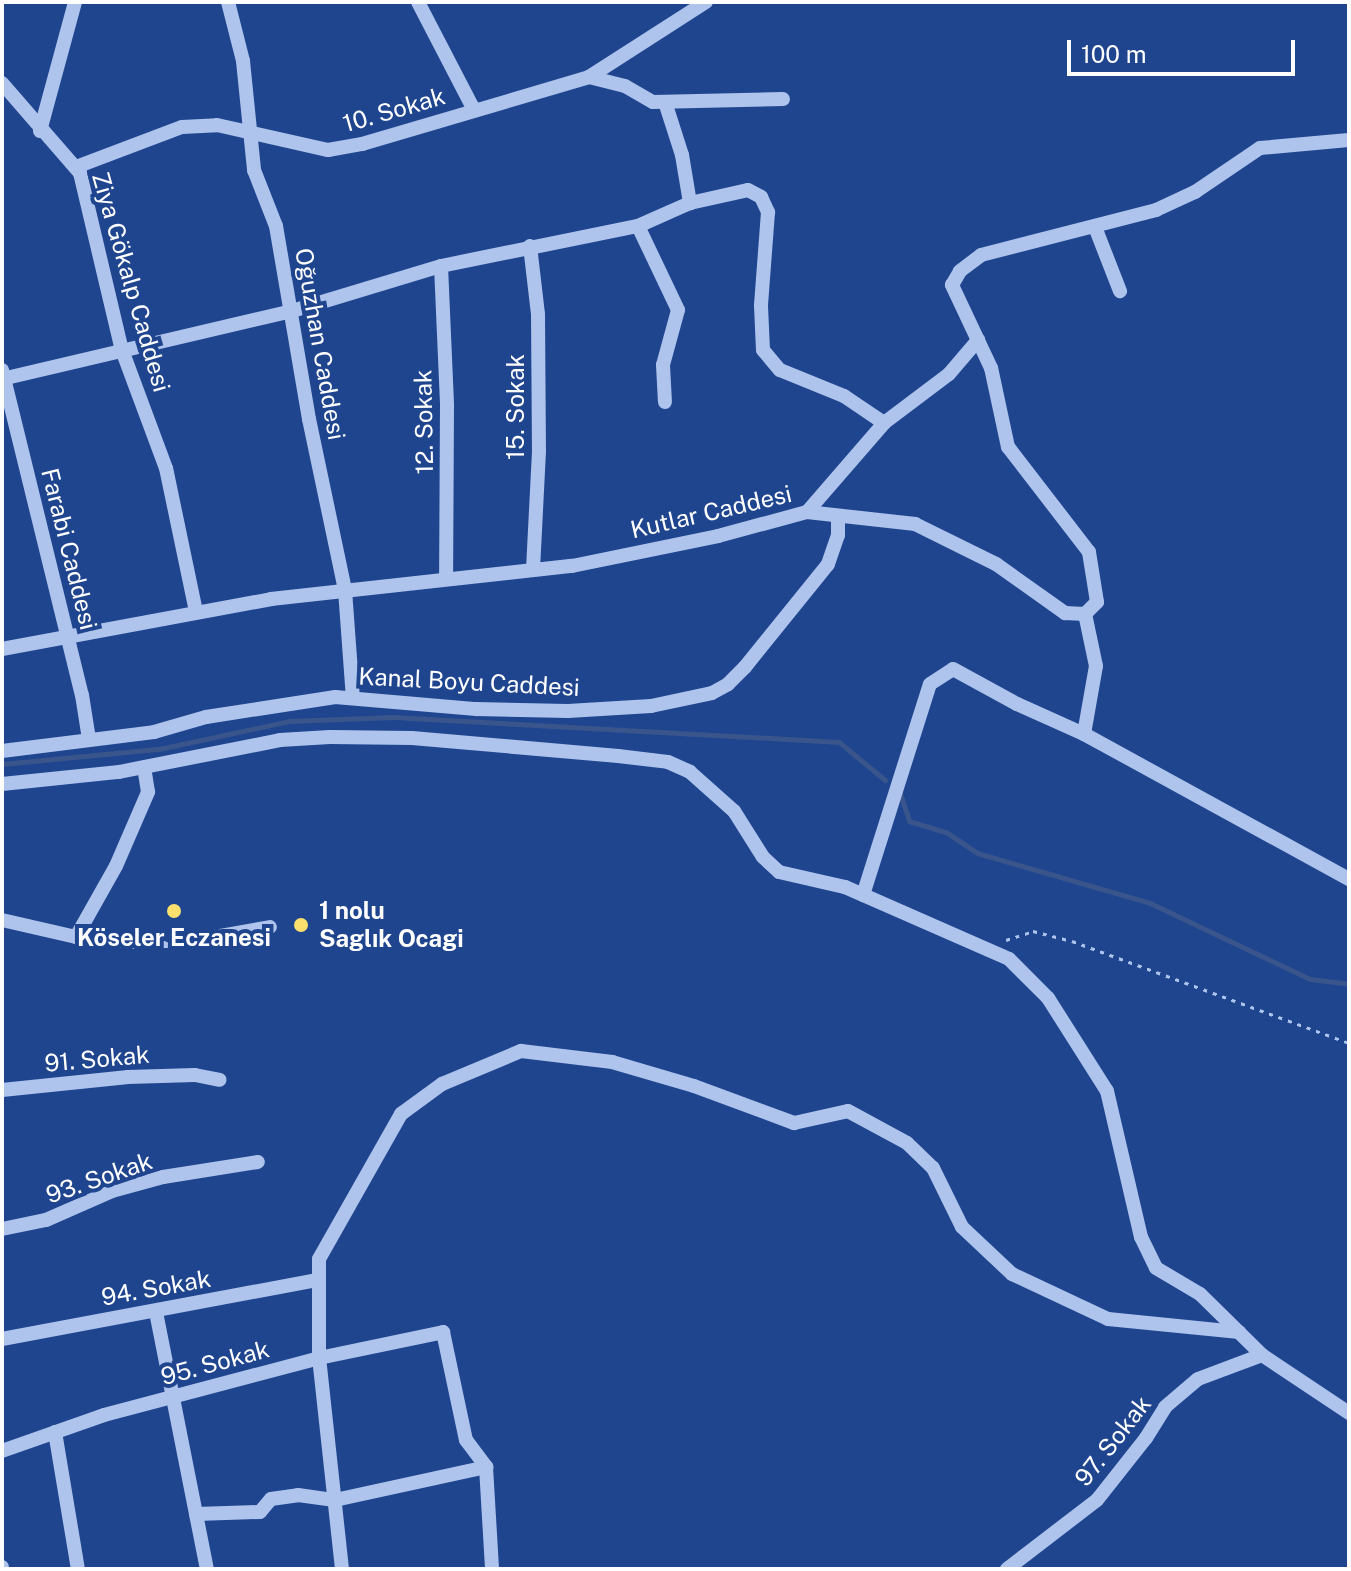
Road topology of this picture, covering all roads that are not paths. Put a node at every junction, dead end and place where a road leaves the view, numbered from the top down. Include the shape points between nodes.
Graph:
1 (75, 2) edge
2 (228, 2) edge
3 (418, 2) edge
4 (706, 2) edge
5 (589, 77) junction
6 (2, 83) edge
7 (783, 99) dead end
8 (665, 102) junction
9 (474, 110) junction
10 (40, 131) junction
11 (250, 132) junction
12 (1349, 140) edge
13 (76, 167) junction
14 (690, 203) junction
15 (638, 226) junction
16 (1095, 227) junction
17 (530, 246) junction
18 (441, 266) junction
19 (1120, 291) dead end
20 (292, 311) junction
21 (978, 340) junction
22 (122, 350) junction
23 (3, 376) edge
24 (665, 402) dead end
25 (884, 423) junction
26 (827, 490) junction
27 (807, 512) junction
28 (831, 515) junction
29 (533, 569) junction
30 (446, 578) junction
31 (345, 590) junction
32 (196, 611) junction
33 (1085, 614) junction
34 (68, 639) junction
35 (2, 649) edge
36 (353, 698) junction
37 (1084, 734) junction
38 (89, 739) junction
39 (2, 751) edge
40 (144, 767) junction
41 (2, 784) edge
42 (1349, 879) edge
43 (863, 895) junction
44 (2, 920) edge
45 (270, 927) dead end
46 (76, 937) junction
47 (220, 1080) dead end
48 (2, 1090) edge
49 (258, 1162) dead end
50 (2, 1229) edge
51 (317, 1280) junction
52 (156, 1312) junction
53 (1239, 1332) junction
54 (2, 1339) edge
55 (1262, 1355) junction
56 (319, 1358) junction
57 (173, 1397) junction
58 (1349, 1413) edge
59 (55, 1432) junction
60 (2, 1451) edge
61 (486, 1467) junction
62 (335, 1500) junction
63 (196, 1514) junction
64 (78, 1569) edge
65 (207, 1569) edge
66 (342, 1569) edge
67 (492, 1569) edge
68 (1007, 1569) edge

1 - 10 street
2 - 11 street, Oğuzhan Caddesi via 243,61
3 - 9 street
4 - 5 street, 10. Sokak
5 - 8 street
5 - 9 street, 10. Sokak
6 - 10 street, Ziya Gökalp Caddesi
7 - 8 street
8 - 14 street
9 - 11 street, 10. Sokak via 387,138 328,150
10 - 13 street, Ziya Gökalp Caddesi
11 - 13 street, 10. Sokak via 217,125 182,127
11 - 20 street, Oğuzhan Caddesi via 254,170 276,226
12 - 16 street via 1260,148 1195,192 1156,210
13 - 22 street, Ziya Gökalp Caddesi
14 - 15 street
14 - 25 street via 748,190 761,197 768,212 763,350 780,370 844,396
15 - 17 street
15 - 24 street via 678,310 663,365
16 - 19 street
16 - 21 street via 981,255 960,271 952,285
17 - 18 street
17 - 29 street, 15. Sokak via 538,330
18 - 20 street
18 - 30 street, 12. Sokak
20 - 22 street
20 - 31 street, Oğuzhan Caddesi
21 - 25 street via 949,374
21 - 33 street via 991,368 1008,447 1089,552 1097,602
22 - 23 street
22 - 32 street, Ziya Gökalp Caddesi via 166,468
23 - 34 street, Farabi Caddesi
25 - 26 street
26 - 27 street
26 - 28 street, Kanal Boyu Caddesi
27 - 28 street, Kutlar Caddesi
27 - 29 street, Kutlar Caddesi via 689,542
28 - 33 street, Kutlar Caddesi via 915,524 996,564 1065,613
28 - 36 street, Kanal Boyu Caddesi via 838,535 828,564 745,667 712,693 651,706 568,711
29 - 30 street, Kutlar Caddesi
30 - 31 street, Kutlar Caddesi
31 - 32 street, Kutlar Caddesi
31 - 36 street, Oğuzhan Caddesi
32 - 34 street, Kutlar Caddesi
33 - 37 street via 1096,666
34 - 35 street, Kutlar Caddesi
34 - 38 street, Farabi Caddesi
36 - 38 street, Kanal Boyu Caddesi via 263,707 154,732
37 - 42 street
37 - 43 street via 953,669 930,684
38 - 39 street, Kanal Boyu Caddesi
40 - 41 street
40 - 43 street via 280,740 412,738 668,762 712,787 779,872
40 - 46 street via 148,792 116,866
43 - 53 street via 1009,959 1048,998 1107,1091 1141,1237 1156,1268 1200,1294
44 - 46 street
45 - 46 street via 198,940
47 - 48 street, 91. Sokak via 195,1075 128,1077
49 - 50 street, 93. Sokak via 163,1177 112,1191 46,1220
51 - 52 street, 94. Sokak
51 - 53 street via 319,1259 401,1114 442,1084 521,1051 612,1062 794,1123 848,1111 907,1143 933,1168 962,1227 1012,1274 1108,1319
51 - 56 street
52 - 54 street, 94. Sokak
52 - 57 street
53 - 55 street
55 - 58 street
55 - 68 street, 97. Sokak via 1198,1379 1165,1407 1097,1500
56 - 57 street, 95. Sokak
56 - 61 street, 95. Sokak via 443,1332 466,1440
56 - 62 street
57 - 59 street, 95. Sokak
57 - 63 street
59 - 60 street, 95. Sokak
59 - 64 street
61 - 62 street
61 - 67 street
62 - 63 street via 298,1495 271,1499 260,1512
62 - 66 street
63 - 65 street

